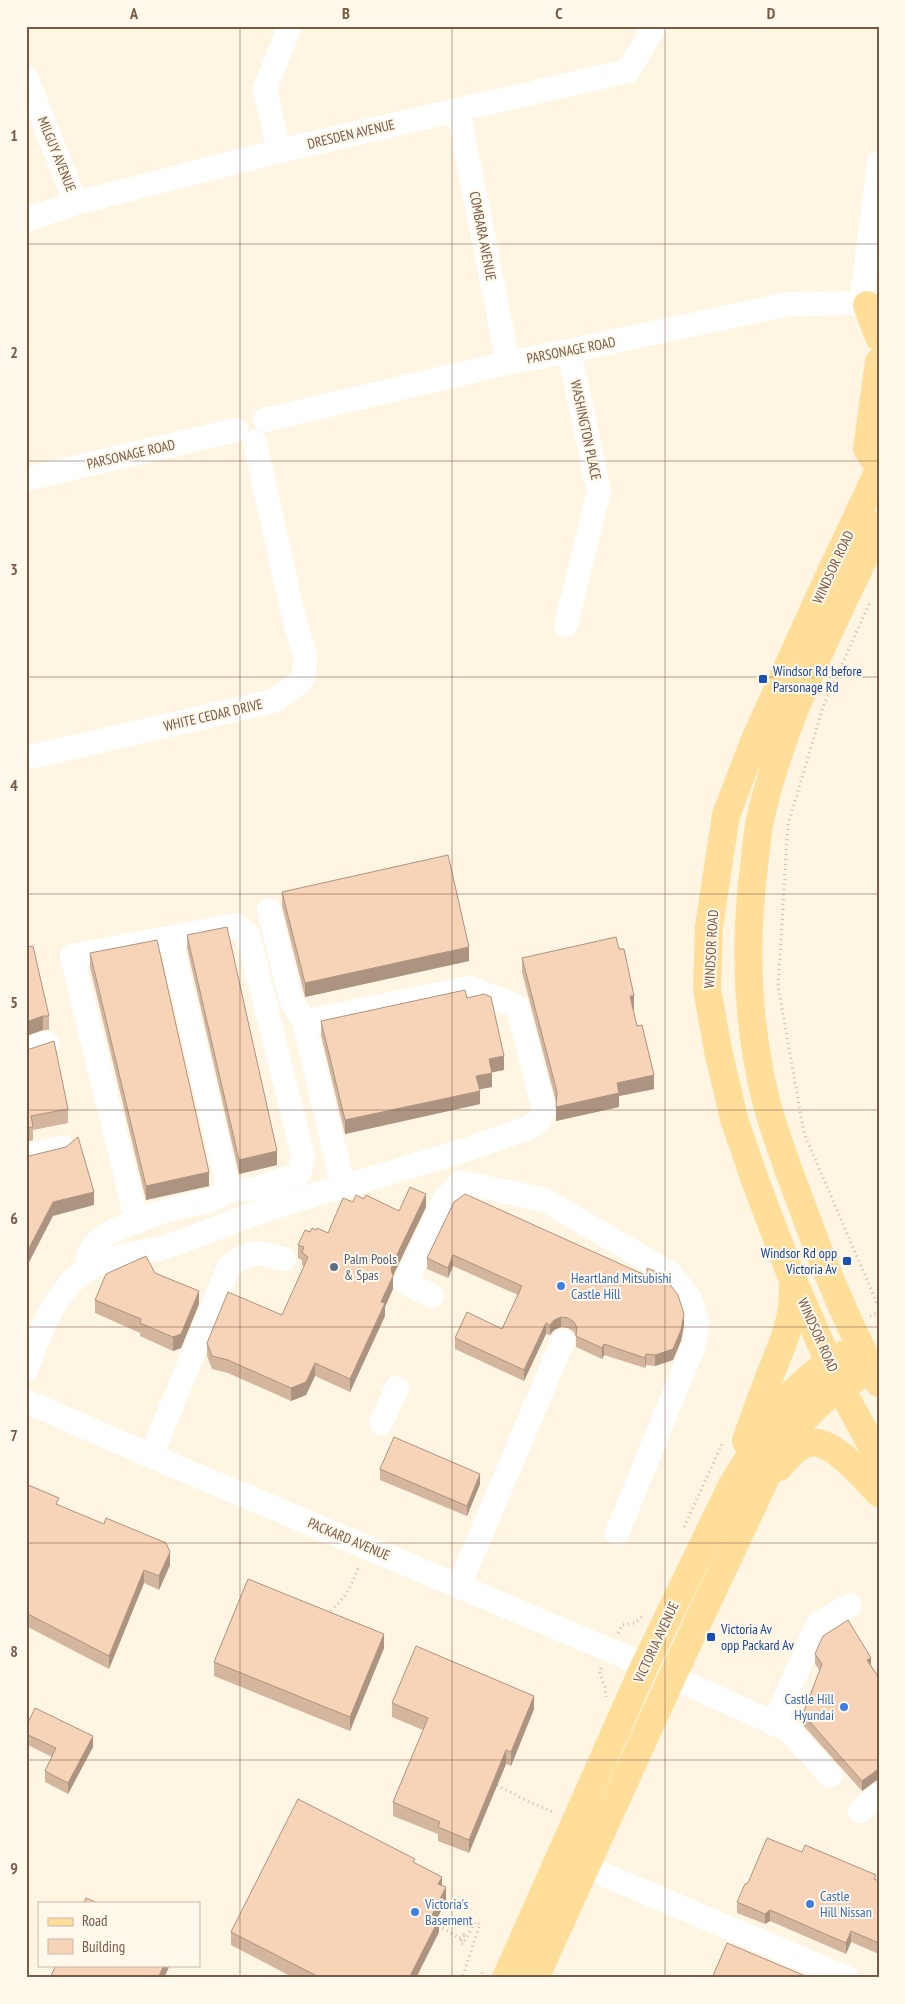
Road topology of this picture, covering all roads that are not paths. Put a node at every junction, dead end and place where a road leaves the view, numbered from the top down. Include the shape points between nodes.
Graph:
1 (290, 26) edge
2 (655, 26) edge
3 (26, 78) edge
4 (458, 110) junction
5 (279, 151) junction
6 (879, 163) edge
7 (76, 203) junction
8 (26, 220) edge
9 (869, 306) edge
10 (879, 337) edge
11 (569, 352) junction
12 (879, 362) edge
13 (508, 363) junction
14 (246, 436) junction
15 (879, 468) edge
16 (26, 478) edge
17 (879, 526) edge
18 (566, 625) dead end
19 (26, 758) edge
20 (269, 910) dead end
21 (171, 942) junction
22 (304, 1022) junction
23 (63, 1148) edge
24 (26, 1156) edge
25 (343, 1186) junction
26 (226, 1191) junction
27 (137, 1222) junction
28 (284, 1259) dead end
29 (87, 1270) junction
30 (792, 1278) junction
31 (432, 1296) dead end
32 (563, 1341) dead end
33 (870, 1366) edge
34 (26, 1370) edge
35 (835, 1375) junction
36 (397, 1388) dead end
37 (26, 1401) edge
38 (381, 1423) dead end
39 (151, 1456) junction
40 (879, 1459) edge
41 (732, 1485) junction
42 (762, 1486) junction
43 (879, 1493) edge
44 (617, 1533) dead end
45 (459, 1586) junction
46 (850, 1605) dead end
47 (645, 1665) junction
48 (672, 1677) junction
49 (774, 1724) junction
50 (830, 1776) dead end
51 (879, 1794) edge
52 (860, 1811) dead end
53 (560, 1857) junction
54 (586, 1867) junction
55 (506, 1978) edge
56 (536, 1978) edge
57 (847, 1978) edge

1 - 5 street via 265,90
2 - 4 street, DRESDEN AVENUE via 628,71
3 - 7 street, MILGUY AVENUE
4 - 5 street, DRESDEN AVENUE
4 - 13 street, COMBARA AVENUE
5 - 7 street, DRESDEN AVENUE
6 - 9 street
7 - 8 street, DRESDEN AVENUE
9 - 10 main road
9 - 11 street, PARSONAGE ROAD via 789,304
11 - 13 street, PARSONAGE ROAD
11 - 18 street, WASHINGTON PLACE via 599,491
12 - 15 main road via 867,449
13 - 14 street, PARSONAGE ROAD via 265,420 266,433
14 - 16 street, PARSONAGE ROAD
14 - 19 street, WHITE CEDAR DRIVE via 305,655 304,675 299,683 274,701
15 - 30 main road, WINDSOR ROAD via 766,715 726,815 709,927 707,988 734,1119
17 - 33 main road, WINDSOR ROAD via 793,713 776,765 759,825 747,957 760,1075 780,1144 830,1283
20 - 22 street via 291,1000
21 - 26 street via 228,1186
21 - 26 street via 236,925 248,935 303,1156 299,1174 258,1188
21 - 27 street via 72,956
22 - 25 street
22 - 25 street via 469,988 517,1006 544,1110 531,1127
23 - 24 street
25 - 29 street via 162,1248 96,1264
26 - 27 street via 219,1197
27 - 29 street via 100,1238 88,1256
28 - 39 street via 258,1253 244,1255 230,1267
29 - 34 street via 60,1296
30 - 35 main road, WINDSOR ROAD
30 - 41 main road via 791,1318
31 - 44 street via 405,1282 445,1199 461,1182 545,1200 671,1274 690,1299 698,1324 694,1345
32 - 45 street
33 - 35 main road, VICTORIA AVENUE
35 - 40 main road, WINDSOR ROAD
35 - 41 main road, VICTORIA AVENUE via 802,1384 787,1398
35 - 42 main road, VICTORIA AVENUE via 792,1431
36 - 38 street
37 - 39 street, PACKARD AVENUE
39 - 45 street, PACKARD AVENUE
41 - 47 main road, VICTORIA AVENUE
42 - 43 main road via 794,1452 815,1442 841,1455
42 - 48 main road, VICTORIA AVENUE
45 - 47 street, PACKARD AVENUE
46 - 49 street via 818,1624
47 - 48 main road, PACKARD AVENUE
47 - 53 main road, VICTORIA AVENUE
48 - 49 street
48 - 54 main road, VICTORIA AVENUE
49 - 50 street via 789,1730
51 - 52 street
53 - 54 main road
53 - 55 main road, VICTORIA AVENUE
54 - 56 main road, VICTORIA AVENUE
54 - 57 street

